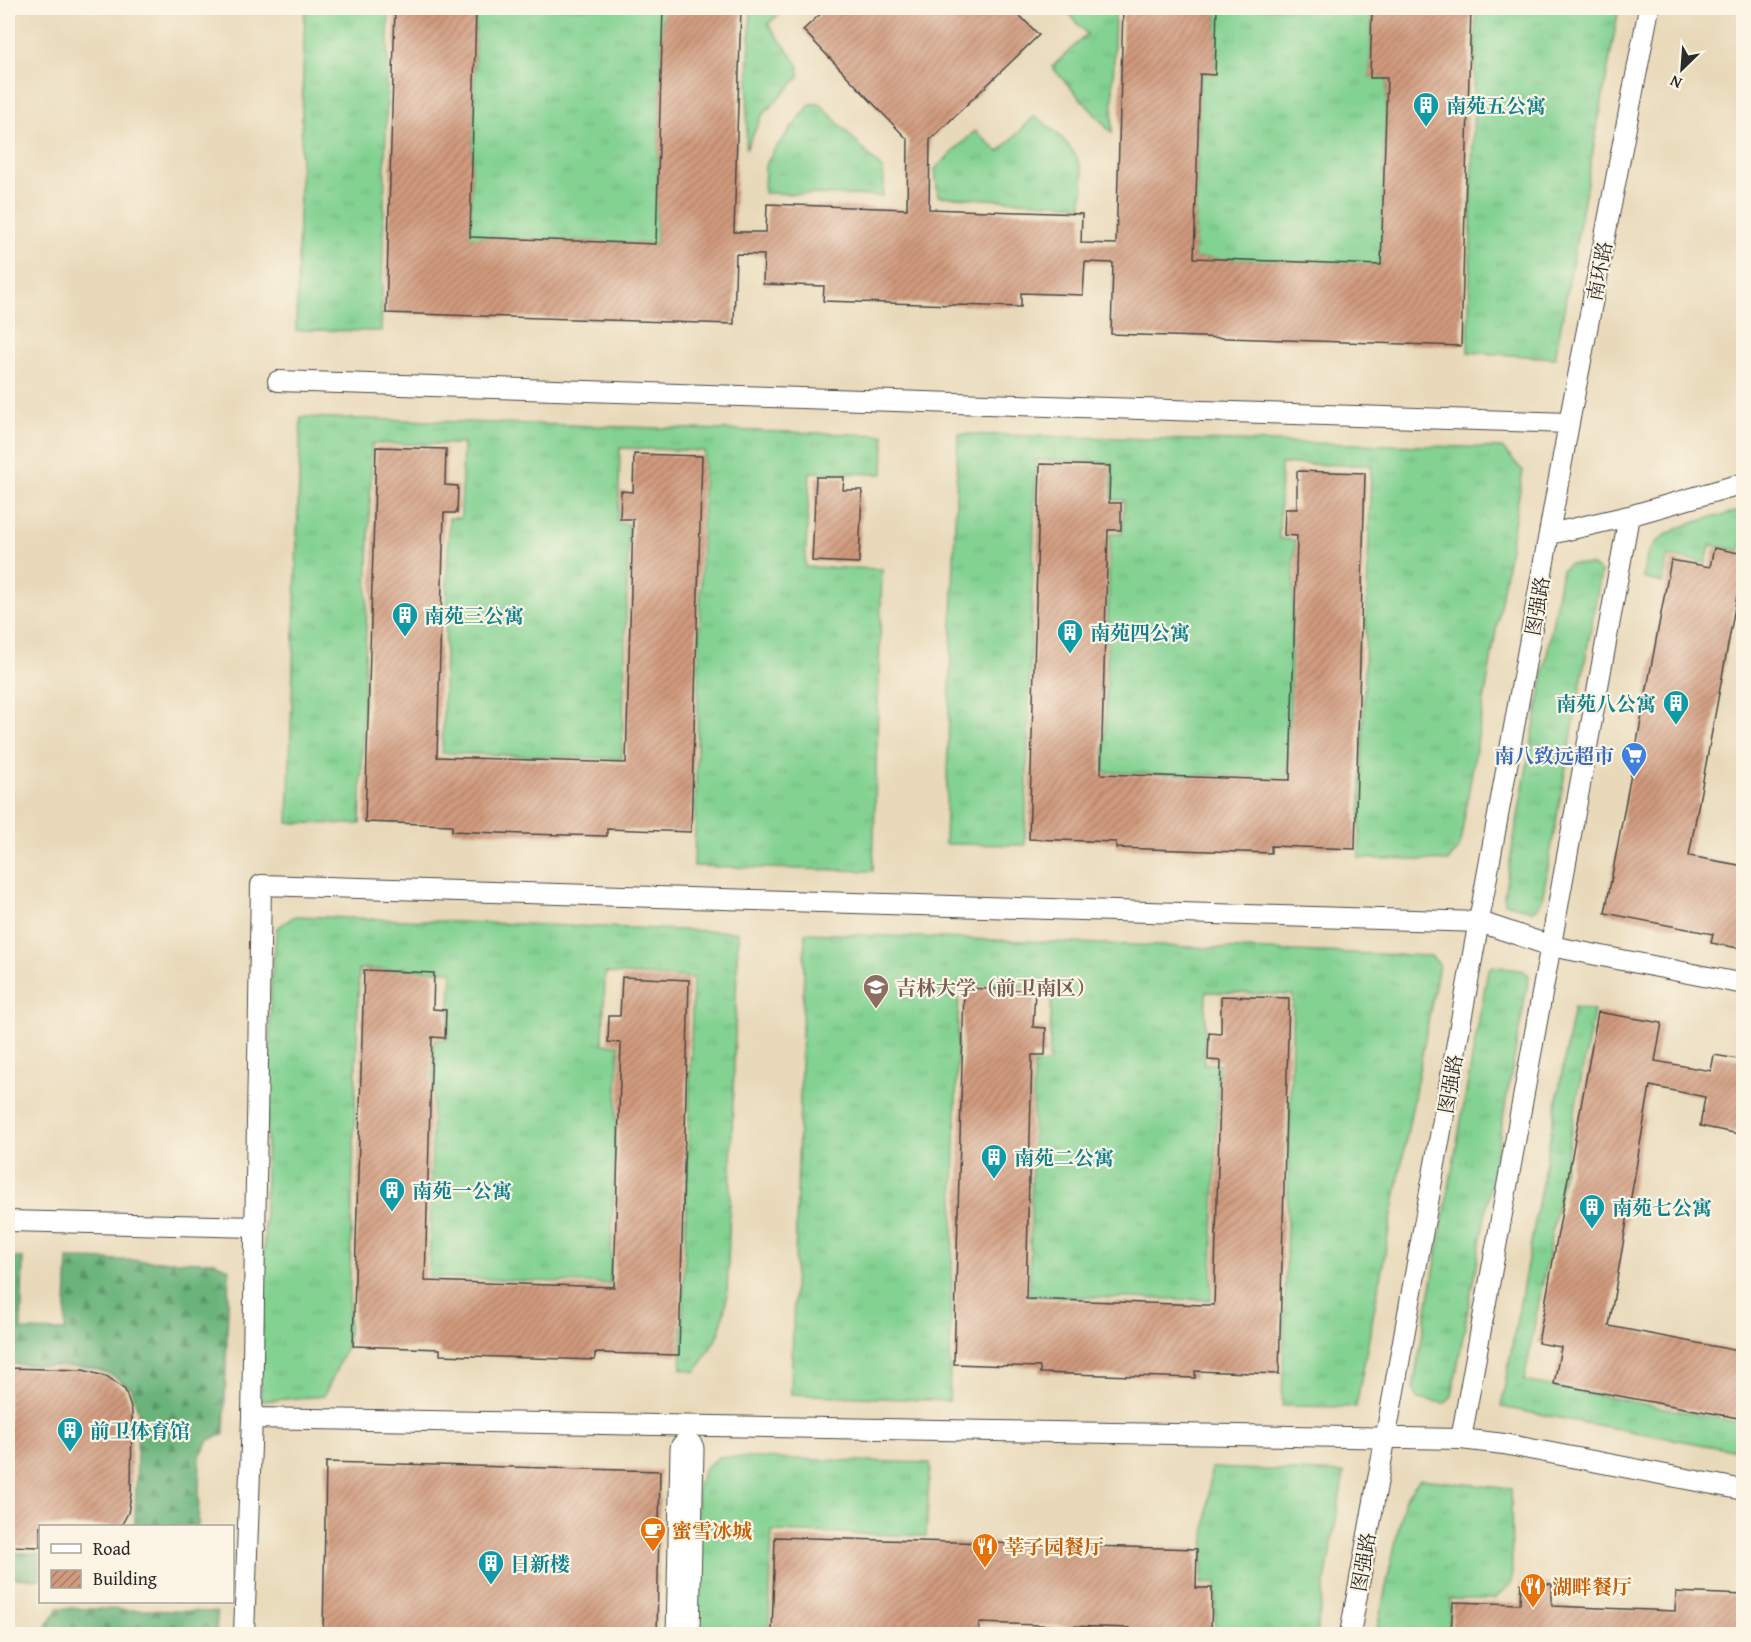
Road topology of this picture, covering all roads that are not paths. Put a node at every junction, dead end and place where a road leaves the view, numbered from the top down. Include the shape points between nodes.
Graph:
1 (1649, 8) edge
2 (278, 381) dead end
3 (1569, 423) junction
4 (1743, 483) edge
5 (1629, 516) junction
6 (1550, 534) junction
7 (1480, 922) junction
8 (1551, 946) junction
9 (1743, 984) edge
10 (8, 1221) edge
11 (256, 1227) junction
12 (252, 1418) junction
13 (1385, 1438) junction
14 (1461, 1439) junction
15 (687, 1449) dead end
16 (1743, 1490) edge
17 (244, 1635) edge
18 (683, 1635) edge
19 (1350, 1635) edge

1 - 3 lane, 南环路
2 - 3 lane
3 - 6 lane, 南环路
4 - 5 lane
5 - 6 lane
5 - 8 lane
6 - 7 lane, 图强路
7 - 8 lane
7 - 11 lane via 261,885
7 - 13 lane, 图强路
8 - 9 lane
8 - 14 lane
10 - 11 lane
11 - 12 lane
12 - 13 lane
12 - 17 lane
13 - 14 lane
13 - 19 lane, 图强路
14 - 16 lane
15 - 18 street

